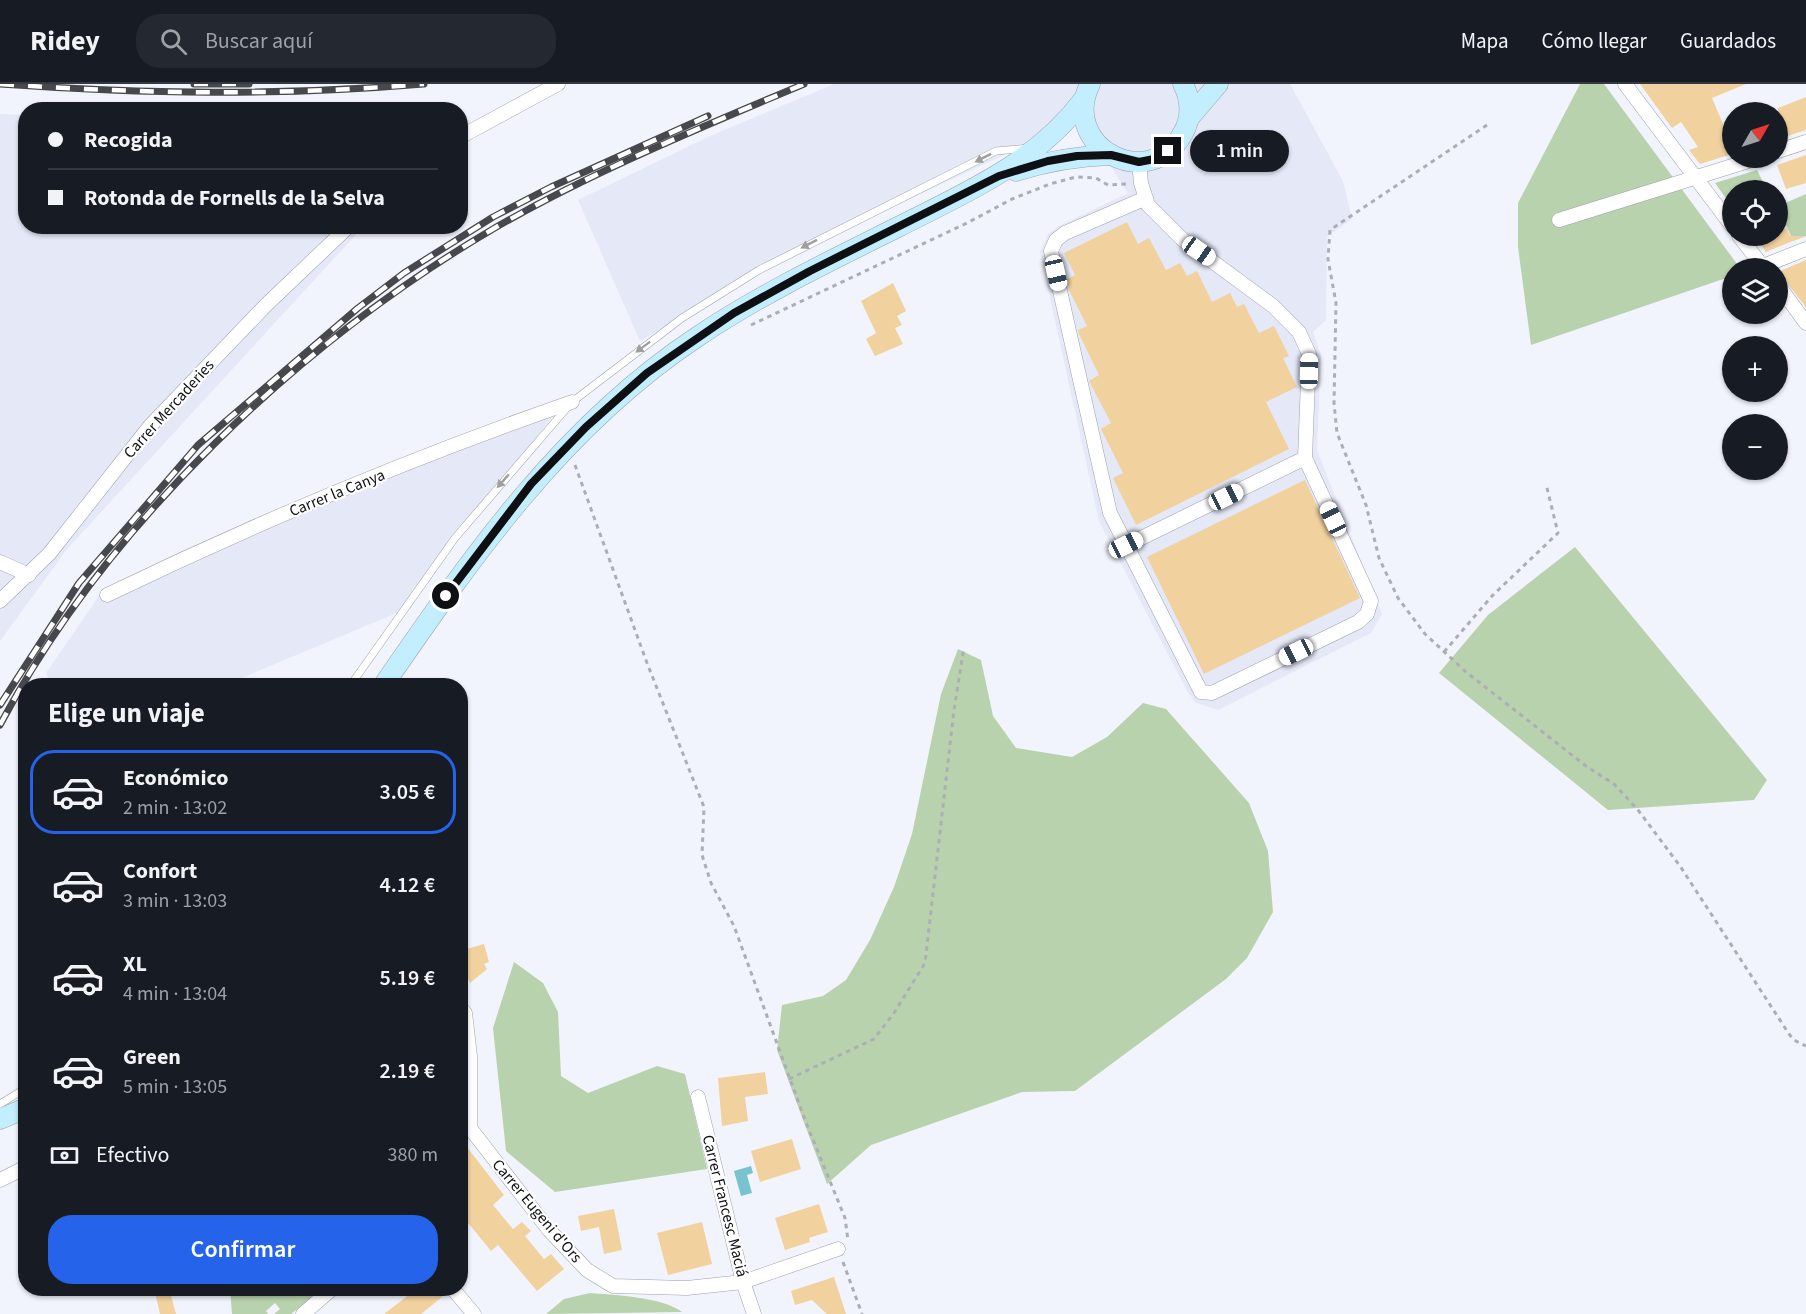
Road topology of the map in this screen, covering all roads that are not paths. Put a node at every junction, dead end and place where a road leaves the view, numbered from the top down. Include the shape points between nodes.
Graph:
1 (558, 84) edge
2 (1183, 84) edge
3 (1218, 84) edge
4 (1624, 84) edge
5 (1087, 92) edge
6 (1189, 118) junction
7 (468, 133) edge
8 (1806, 142) edge
9 (1040, 147) junction
10 (1788, 148) edge
11 (1111, 155) junction
12 (1139, 162) junction
13 (1727, 168) edge
14 (999, 176) junction
15 (1696, 178) junction
16 (1146, 198) junction
17 (1722, 213) edge
18 (1559, 220) dead end
19 (341, 234) edge
20 (1747, 246) edge
21 (1806, 249) edge
22 (1756, 258) edge
23 (1784, 258) edge
24 (1788, 298) edge
25 (1806, 322) edge
26 (572, 402) junction
27 (1305, 458) junction
28 (1126, 545) junction
29 (0, 562) edge
30 (29, 575) junction
31 (107, 595) dead end
32 (0, 601) edge
33 (356, 678) edge
34 (389, 678) edge
35 (468, 1039) edge
36 (698, 1096) dead end
37 (18, 1097) edge
38 (18, 1110) edge
39 (2, 1114) edge
40 (18, 1171) edge
41 (0, 1180) edge
42 (838, 1250) road end
43 (743, 1282) junction
44 (324, 1296) edge
45 (459, 1296) edge
46 (303, 1314) edge
47 (474, 1314) edge
48 (754, 1314) edge

1 - 7 street
2 - 6 main road
3 - 6 main road
4 - 15 street
5 - 9 main road via 1067,122
5 - 11 main road via 1088,131
6 - 12 main road via 1175,145 1161,156
8 - 10 street
9 - 14 main road
9 -> 26 lane via 996,151 759,270 682,318
11 - 12 main road
11 - 14 main road via 1048,161
12 - 16 street
13 - 15 street
14 - 34 main road via 734,313 647,373 562,450 531,484 473,557
15 - 17 street
15 - 18 street
16 - 27 street via 1148,205 1182,239 1257,294 1299,332 1309,354
16 - 28 street via 1065,233 1051,251 1110,513
19 - 30 street, Carrer Mercaderies via 150,426
20 - 22 street
21 - 23 street
24 - 25 street
26 - 31 street, Carrer la Canya via 301,507 201,549
26 -> 33 lane via 454,538
27 - 28 street
27 - 28 street via 1371,602 1367,614 1358,622 1212,693 1201,692
29 - 30 street
30 - 32 street, Carrer Mercaderies
35 - 43 street, Carrer Eugeni d'Ors via 470,1128 549,1230 587,1270 613,1286 687,1288
36 - 43 street, Carrer Francesc Maciá
37 - 39 lane
38 - 39 main road
40 - 41 street
42 - 43 street, Carrer Eugeni d'Ors
43 - 48 street, Carrer Francesc Maciá
44 - 46 street
45 - 47 street

